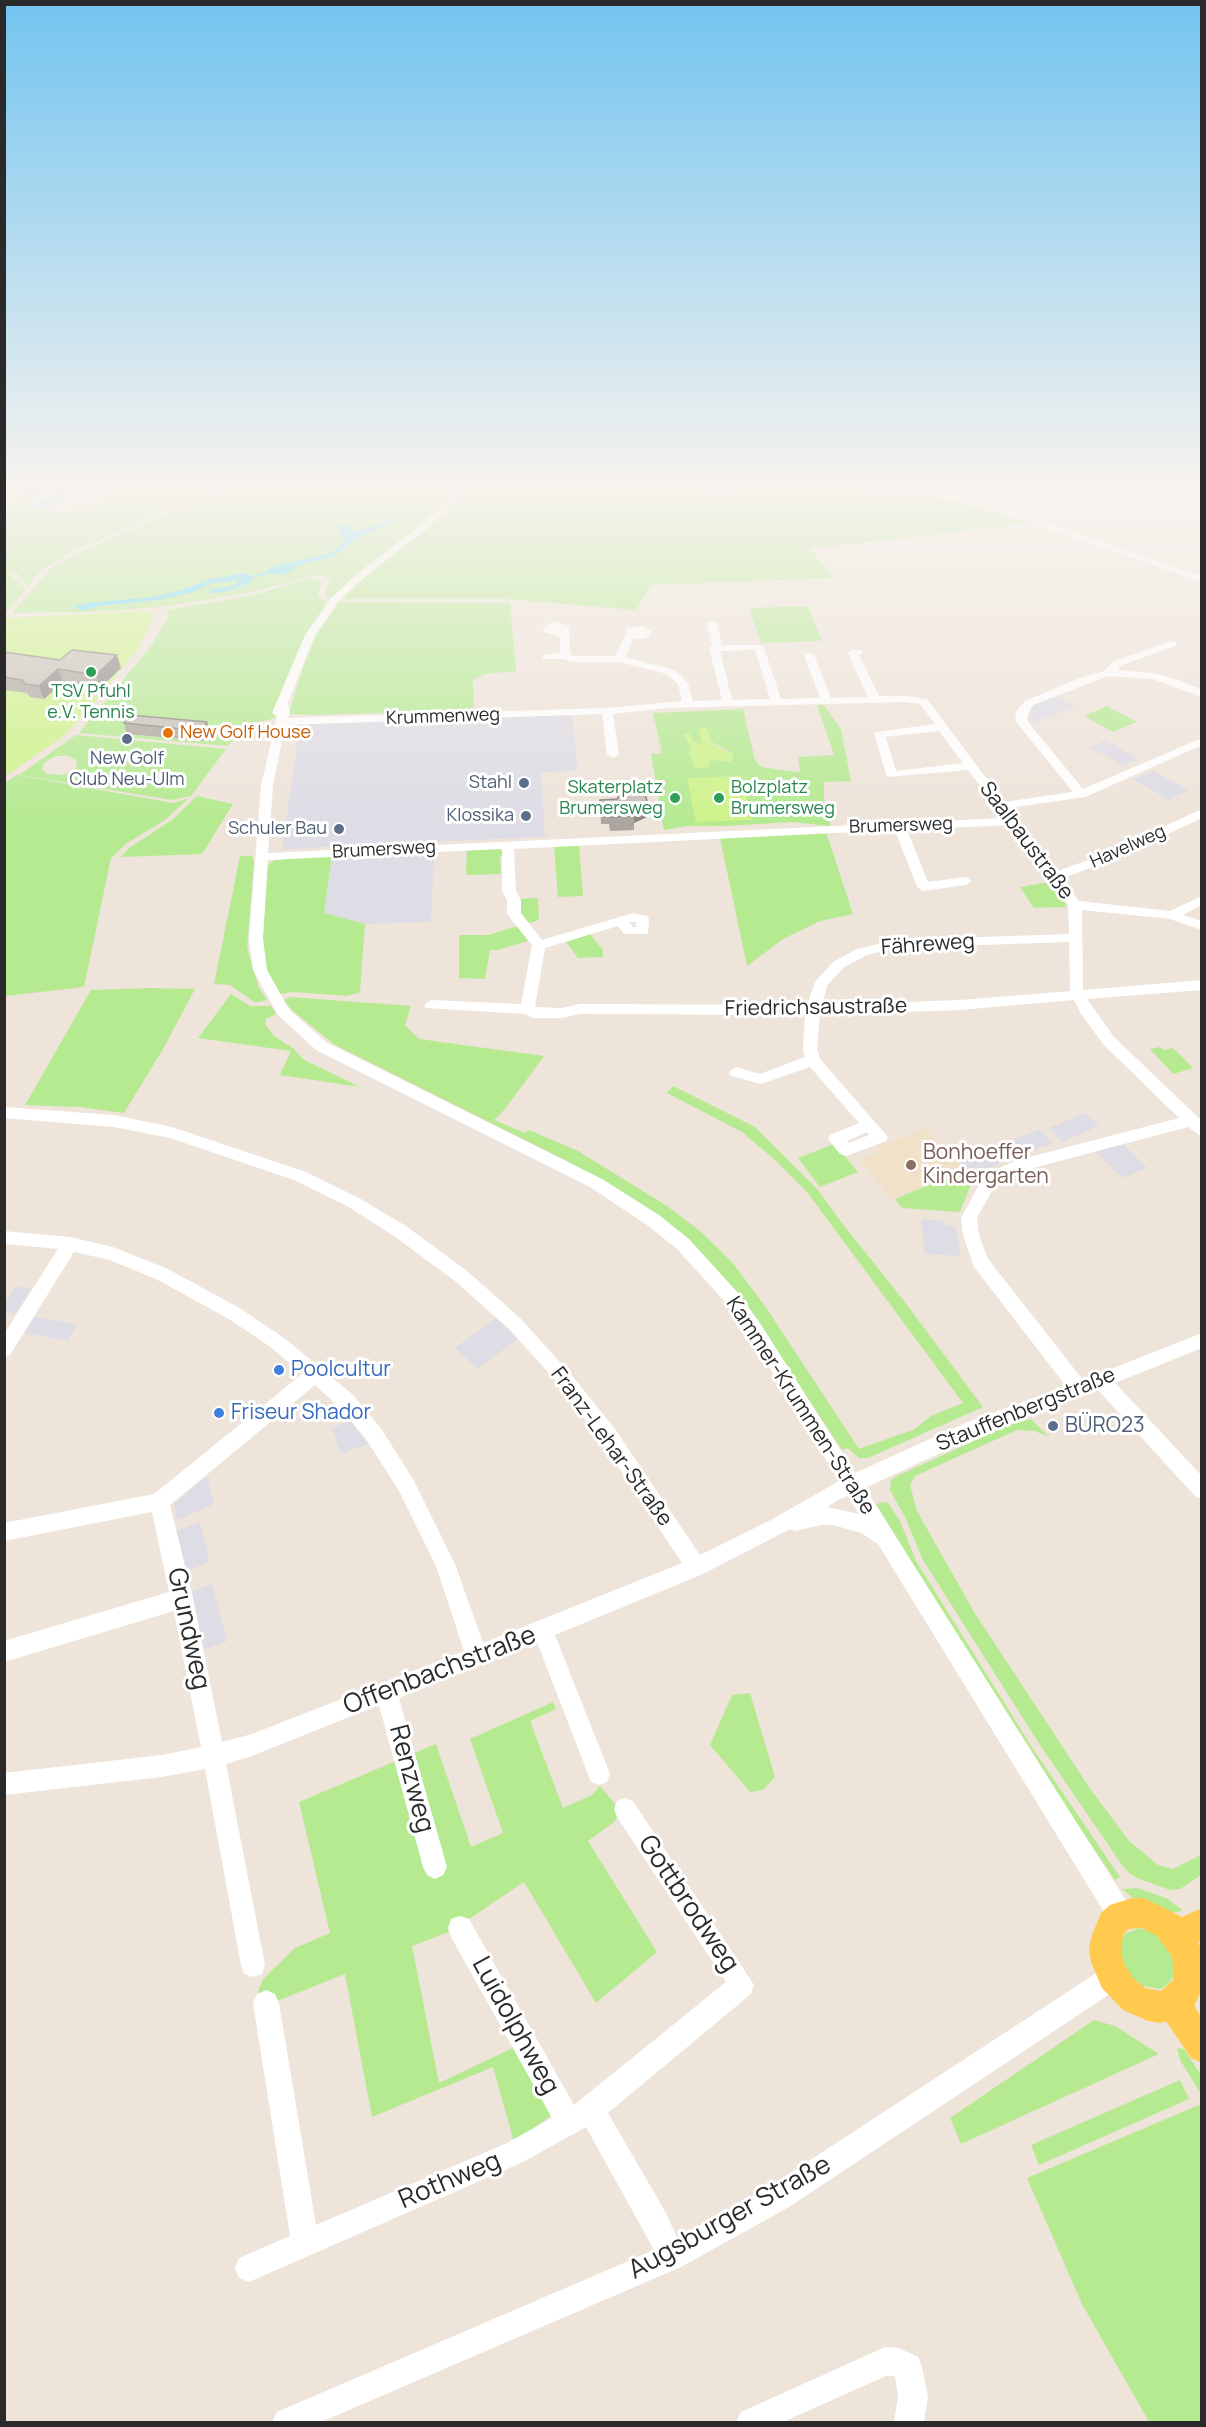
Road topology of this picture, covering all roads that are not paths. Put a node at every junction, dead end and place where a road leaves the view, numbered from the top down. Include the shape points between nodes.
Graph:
1 (338, 596) edge
2 (712, 623) dead end
3 (565, 635) dead end
4 (631, 635) dead end
5 (1172, 644) dead end
6 (718, 648) junction
7 (858, 652) dead end
8 (809, 655) dead end
9 (565, 656) junction
10 (547, 657) dead end
11 (619, 658) junction
12 (1112, 670) junction
13 (1202, 694) edge
14 (875, 700) junction
15 (923, 701) joint
16 (827, 702) junction
17 (777, 703) junction
18 (728, 704) junction
19 (688, 705) junction
20 (607, 711) junction
21 (280, 722) junction
22 (942, 727) junction
23 (1202, 741) edge
24 (613, 755) dead end
25 (970, 766) junction
26 (1081, 794) junction
27 (1000, 806) junction
28 (1195, 816) edge
29 (1011, 821) junction
30 (899, 826) junction
31 (1202, 826) edge
32 (508, 845) junction
33 (261, 857) junction
34 (1053, 877) junction
35 (966, 881) dead end
36 (1202, 900) edge
37 (1075, 905) junction
38 (1179, 917) junction
39 (1202, 919) edge
40 (621, 921) dead end
41 (1202, 926) edge
42 (1075, 938) junction
43 (539, 945) junction
44 (1202, 985) edge
45 (1078, 997) junction
46 (431, 1005) dead end
47 (527, 1009) junction
48 (813, 1010) junction
49 (813, 1060) junction
50 (736, 1072) dead end
51 (4, 1112) edge
52 (870, 1125) dead end
53 (1196, 1126) edge
54 (4, 1237) edge
55 (70, 1244) junction
56 (1197, 1348) edge
57 (4, 1350) edge
58 (315, 1374) junction
59 (1101, 1381) junction
60 (1079, 1389) junction
61 (852, 1484) junction
62 (1202, 1490) edge
63 (159, 1502) junction
64 (778, 1526) junction
65 (4, 1532) edge
66 (890, 1544) junction
67 (696, 1567) junction
68 (183, 1598) junction
69 (543, 1630) junction
70 (4, 1652) edge
71 (477, 1656) junction
72 (387, 1691) junction
73 (214, 1756) junction
74 (599, 1774) dead end
75 (4, 1784) edge
76 (625, 1809) dead end
77 (435, 1867) dead end
78 (1121, 1916) junction
79 (460, 1928) dead end
80 (1190, 1930) edge
81 (253, 1965) dead end
82 (1113, 1977) junction
83 (266, 2003) dead end
84 (1173, 2003) junction
85 (1202, 2047) edge
86 (580, 2116) junction
87 (305, 2243) junction
88 (671, 2257) junction
89 (249, 2268) dead end
90 (287, 2422) edge
91 (751, 2422) edge
92 (909, 2422) edge

1 - 21 street, Kammer-Krummen-Straße via 310,635
2 - 6 street
3 - 9 street
4 - 11 street
5 - 12 street via 1118,663
6 - 17 street via 759,647
6 - 18 street via 714,648
7 - 14 street via 853,652
8 - 16 street
9 - 10 street
9 - 11 street
11 - 19 street via 671,672 683,683
12 - 13 street via 1175,682
12 - 26 street via 1038,698 1023,710 1021,717
14 - 15 street, Krummenweg
14 - 16 street, Krummenweg
15 - 22 street, Saalbaustraße
16 - 17 street, Krummenweg
17 - 18 street, Krummenweg
18 - 19 street, Krummenweg
19 - 20 street, Krummenweg
20 - 21 street, Krummenweg
20 - 24 street
21 - 33 street, Kammer-Krummen-Straße via 267,786
22 - 25 street, Saalbaustraße
22 - 25 street via 880,731 888,762 900,764 904,774
23 - 26 street
25 - 27 street, Saalbaustraße
26 - 27 street
27 - 29 street, Saalbaustraße
28 - 31 street
28 - 34 street, Havelweg via 1104,859
29 - 30 street, Brumersweg
29 - 34 street, Saalbaustraße
30 - 32 street, Brumersweg
30 - 35 street via 919,874 932,878 937,886
32 - 33 street, Brumersweg
32 - 43 street via 514,914
33 - 61 street, Kammer-Krummen-Straße via 257,956 264,981 283,1012 321,1046 596,1183 683,1244 733,1299
34 - 37 street, Saalbaustraße
36 - 38 street
37 - 38 street
37 - 42 street, Saalbaustraße
38 - 39 street
38 - 41 street
40 - 43 street
42 - 45 street, Saalbaustraße
42 - 48 street, Fähreweg via 912,943 874,948 838,964 820,985
43 - 47 street
44 - 45 street, Friedrichsaustraße
45 - 48 street, Friedrichsaustraße
45 - 53 street via 1109,1041
46 - 47 street, Friedrichsaustraße
47 - 48 street, Friedrichsaustraße via 534,1013 580,1009
48 - 49 street, Fähreweg
49 - 50 street via 761,1079
49 - 52 street
51 - 67 street, Franz-Lehar-Straße via 114,1121 172,1133 300,1176 400,1231 468,1282 514,1323 563,1377 608,1435
53 - 60 street via 1114,1139 1005,1171 988,1183 971,1212 971,1235 980,1262
54 - 55 street
55 - 57 street
55 - 58 street via 113,1254 162,1274 235,1314
56 - 59 street, Stauffenbergstraße
58 - 63 street
58 - 71 street via 345,1400 373,1433 406,1485 445,1564
59 - 60 street, Stauffenbergstraße
59 - 62 street
60 - 61 street, Stauffenbergstraße via 972,1429
61 - 64 street, Offenbachstraße
61 - 66 street, Kammer-Krummen-Straße
63 - 65 street
63 - 68 street, Grundweg
64 - 66 street via 833,1516 866,1525
64 - 67 street, Offenbachstraße
66 - 78 street, Kammer-Krummen-Straße
67 - 69 street, Offenbachstraße
68 - 70 street
68 - 73 street, Grundweg
69 - 71 street, Offenbachstraße
69 - 74 street
71 - 72 street, Offenbachstraße
72 - 73 street, Offenbachstraße via 252,1745
72 - 77 street, Renzweg
73 - 75 street, Offenbachstraße
73 - 81 street, Grundweg
76 - 86 street, Gottbrodweg via 742,1985
78 - 80 main road via 1144,1913
78 - 82 main road via 1112,1924 1105,1948
79 - 86 street, Luidolphweg
80 - 84 main road via 1186,1951 1189,1983 1184,1995
82 - 84 main road via 1134,1999 1161,2007
82 - 88 street, Augsburger Straße via 779,2197
83 - 87 street
84 - 85 main road
86 - 87 street, Rothweg via 514,2153
86 - 88 street, Luidolphweg via 656,2223
87 - 89 street, Rothweg
88 - 90 street, Augsburger Straße
91 - 92 street via 885,2361 908,2367 913,2397

